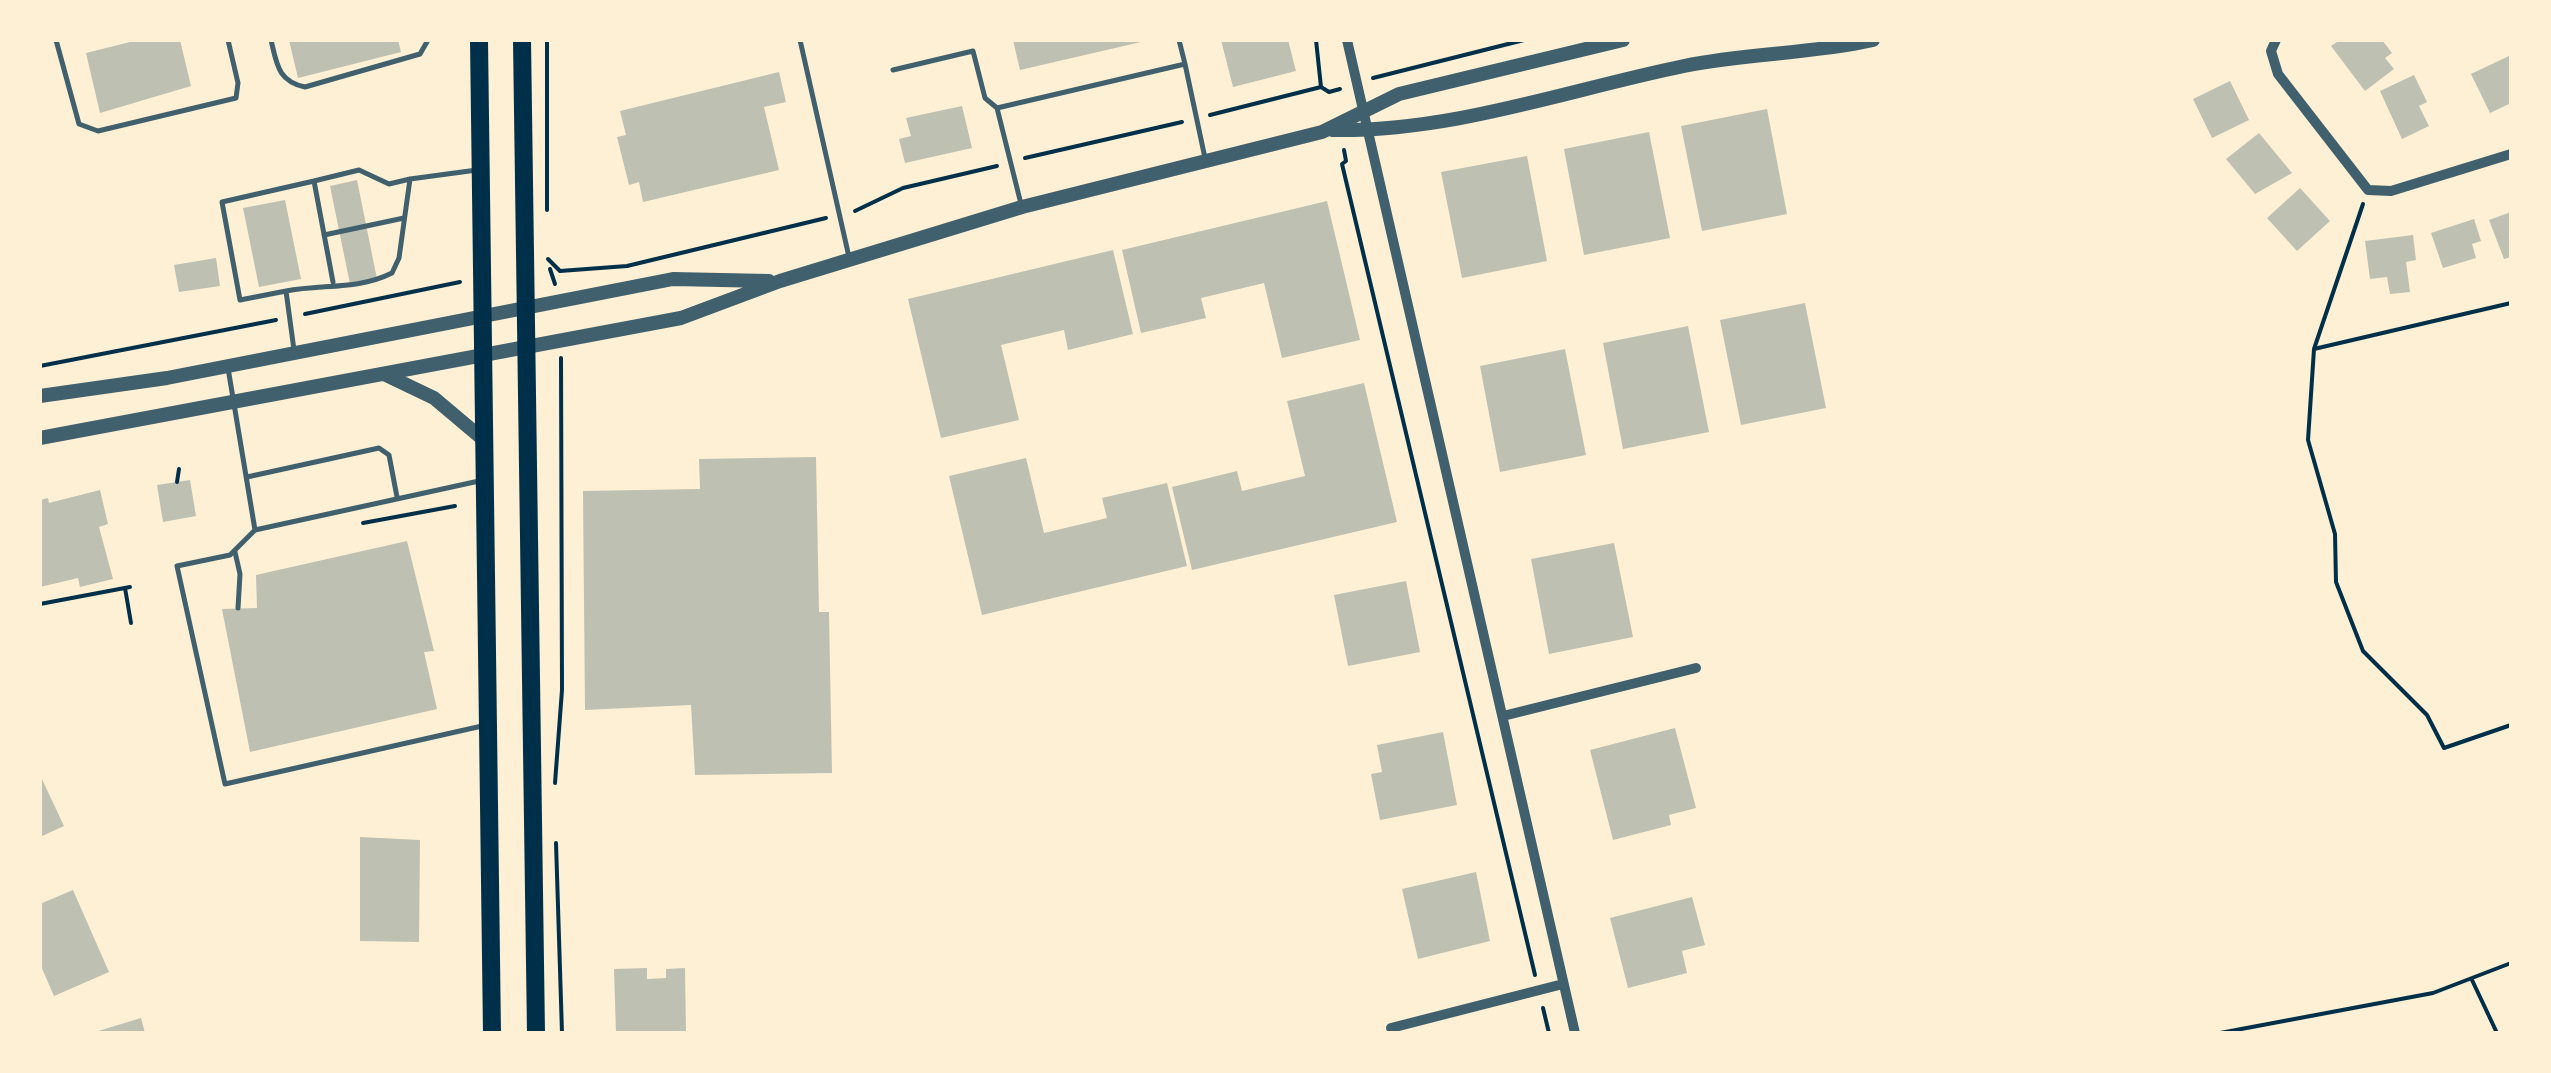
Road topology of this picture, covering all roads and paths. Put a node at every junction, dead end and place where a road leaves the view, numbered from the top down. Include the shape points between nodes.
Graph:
1 (56, 40) edge
2 (228, 40) edge
3 (271, 40) edge
4 (428, 40) edge
5 (479, 40) edge
6 (522, 40) edge
7 (547, 40) edge
8 (800, 40) edge
9 (1179, 40) edge
10 (1316, 40) edge
11 (1347, 40) edge
12 (1524, 40) edge
13 (1624, 40) edge
14 (1873, 40) edge
15 (2276, 40) edge
16 (1185, 64) junction
17 (894, 70) dead end
18 (1382, 74) dead end
19 (1321, 87) junction
20 (1330, 92) dead end
21 (997, 108) junction
22 (1364, 112) junction
23 (1208, 116) dead end
24 (1184, 122) dead end
25 (1327, 130) junction
26 (1368, 130) junction
27 (2511, 154) edge
28 (1024, 158) dead end
29 (1205, 158) junction
30 (1346, 160) dead end
31 (997, 166) dead end
32 (480, 170) junction
33 (410, 179) junction
34 (314, 181) junction
35 (2368, 190) junction
36 (1022, 207) junction
37 (546, 214) dead end
38 (848, 214) dead end
39 (405, 218) junction
40 (822, 220) dead end
41 (324, 235) junction
42 (545, 250) dead end
43 (850, 260) junction
44 (333, 282) junction
45 (780, 282) junction
46 (441, 285) dead end
47 (286, 291) junction
48 (2511, 303) edge
49 (525, 307) junction
50 (311, 313) dead end
51 (482, 316) junction
52 (268, 321) dead end
53 (526, 348) junction
54 (2314, 348) junction
55 (294, 351) junction
56 (484, 355) junction
57 (562, 363) dead end
58 (228, 365) junction
59 (40, 366) edge
60 (385, 375) junction
61 (40, 396) edge
62 (236, 404) junction
63 (40, 438) edge
64 (485, 442) junction
65 (180, 470) dead end
66 (247, 477) junction
67 (485, 481) junction
68 (178, 482) dead end
69 (398, 497) junction
70 (455, 506) dead end
71 (362, 523) dead end
72 (255, 530) junction
73 (235, 552) junction
74 (40, 604) edge
75 (238, 608) dead end
76 (131, 623) dead end
77 (1696, 668) dead end
78 (1504, 716) junction
79 (2511, 725) edge
80 (488, 726) junction
81 (555, 786) dead end
82 (556, 848) dead end
83 (1532, 961) dead end
84 (2511, 963) edge
85 (2472, 980) junction
86 (1564, 984) junction
87 (1545, 1016) dead end
88 (1391, 1028) dead end
89 (492, 1033) edge
90 (536, 1033) edge
91 (562, 1033) edge
92 (1549, 1033) edge
93 (1575, 1033) edge
94 (2220, 1033) edge
95 (2497, 1033) edge

1 - 2 lane via 79,124 98,131 236,98
3 - 4 lane via 278,71 289,83 305,86 420,54
5 - 32 main road
6 - 49 main road
7 - 37 path
8 - 43 lane
9 - 16 lane
10 - 19 path
11 - 22 street
12 - 18 path
13 - 22 street via 1399,94
14 - 26 street via 1829,50 1770,50 1399,130
15 - 35 street via 2271,50 2278,74
16 - 21 lane
16 - 29 lane
17 - 21 lane via 973,51 985,98
19 - 20 path
19 - 23 path
21 - 36 lane
22 - 25 street
22 - 26 street
24 - 28 path
25 - 26 street
25 - 29 street
26 - 78 street
27 - 35 street via 2391,191
29 - 36 street
30 - 83 path
31 - 38 path via 903,188
32 - 33 lane
32 - 51 main road
33 - 34 lane via 389,184 359,170
33 - 39 lane
34 - 41 lane
34 - 47 lane via 222,202 240,300
35 - 54 path
36 - 43 street
39 - 41 lane
39 - 44 lane via 392,273 346,288
40 - 42 path via 613,269 560,271 551,268
41 - 44 lane
43 - 45 street
44 - 47 lane
45 - 49 street via 673,280
45 - 53 street via 681,318
46 - 50 path
47 - 55 lane
48 - 54 path
49 - 51 street
49 - 53 main road
51 - 55 street
51 - 56 main road
52 - 59 path
53 - 56 street
53 - 90 main road
54 - 79 path via 2308,440 2335,534 2336,582 2363,651 2428,715 2444,748
55 - 58 street
56 - 60 street
56 - 64 main road
57 - 81 path via 562,690
58 - 61 street
58 - 62 lane
60 - 62 street
60 - 64 street via 434,398
62 - 63 street
62 - 66 lane
64 - 67 main road
65 - 68 path
66 - 69 lane via 379,448 389,455
66 - 72 lane
67 - 69 lane
67 - 80 main road
69 - 72 lane
70 - 71 path
72 - 73 lane
73 - 75 lane
73 - 80 lane via 177,566 225,784
74 - 76 path via 127,587
77 - 78 street
78 - 86 street
80 - 89 main road
82 - 91 path
84 - 85 path
85 - 94 path
85 - 95 path
86 - 88 street
86 - 93 street
87 - 92 path

